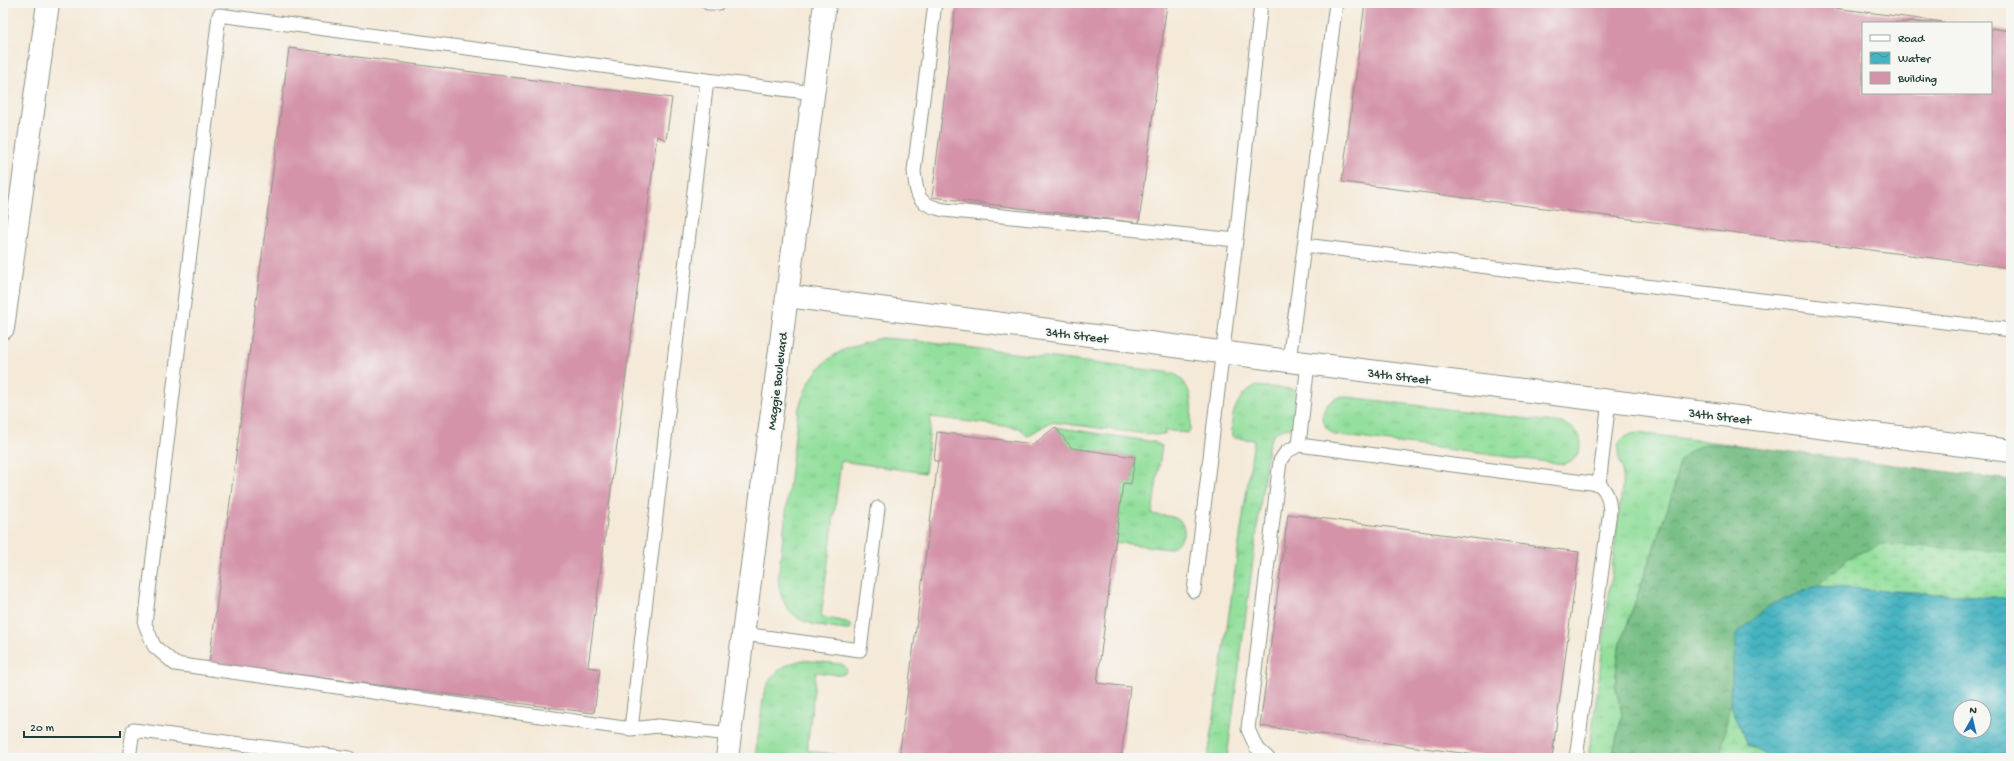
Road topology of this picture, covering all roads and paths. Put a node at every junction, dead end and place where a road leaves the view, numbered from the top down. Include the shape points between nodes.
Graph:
1 (48, 3) edge
2 (708, 3) edge
3 (719, 3) edge
4 (825, 3) edge
5 (936, 3) edge
6 (1261, 3) edge
7 (1336, 3) edge
8 (707, 80) junction
9 (814, 93) junction
10 (1236, 240) junction
11 (1304, 245) junction
12 (787, 296) junction
13 (3, 328) edge
14 (2011, 330) edge
15 (1222, 352) junction
16 (1298, 362) junction
17 (1609, 401) junction
18 (1299, 445) junction
19 (2011, 451) edge
20 (1600, 484) junction
21 (878, 508) dead end
22 (1194, 591) dead end
23 (744, 634) junction
24 (631, 728) junction
25 (730, 734) junction
26 (129, 758) edge
27 (349, 758) edge
28 (727, 758) edge
29 (1268, 758) edge
30 (1576, 758) edge

1 - 13 street
2 - 3 lane
4 - 9 street, Maggie Boulevard
5 - 10 lane via 914,171 919,196 928,206 944,210
6 - 10 lane
7 - 11 lane
8 - 9 lane
8 - 24 lane
8 - 24 lane via 219,15 145,624 154,646 175,664
9 - 12 street, Maggie Boulevard
10 - 15 lane
11 - 14 lane
11 - 16 lane
12 - 15 street, 34th Street
12 - 23 street, Maggie Boulevard
15 - 16 street, 34th Street
15 - 22 lane
16 - 17 street, 34th Street
16 - 18 lane
17 - 19 street, 34th Street
17 - 20 lane
18 - 20 lane
18 - 29 lane via 1286,452 1280,461 1248,729 1256,747
20 - 30 lane via 1609,498 1610,511
21 - 23 lane via 860,650
23 - 25 street, Maggie Boulevard
24 - 25 lane via 658,726
25 - 28 street, Maggie Boulevard
26 - 27 lane via 133,730

